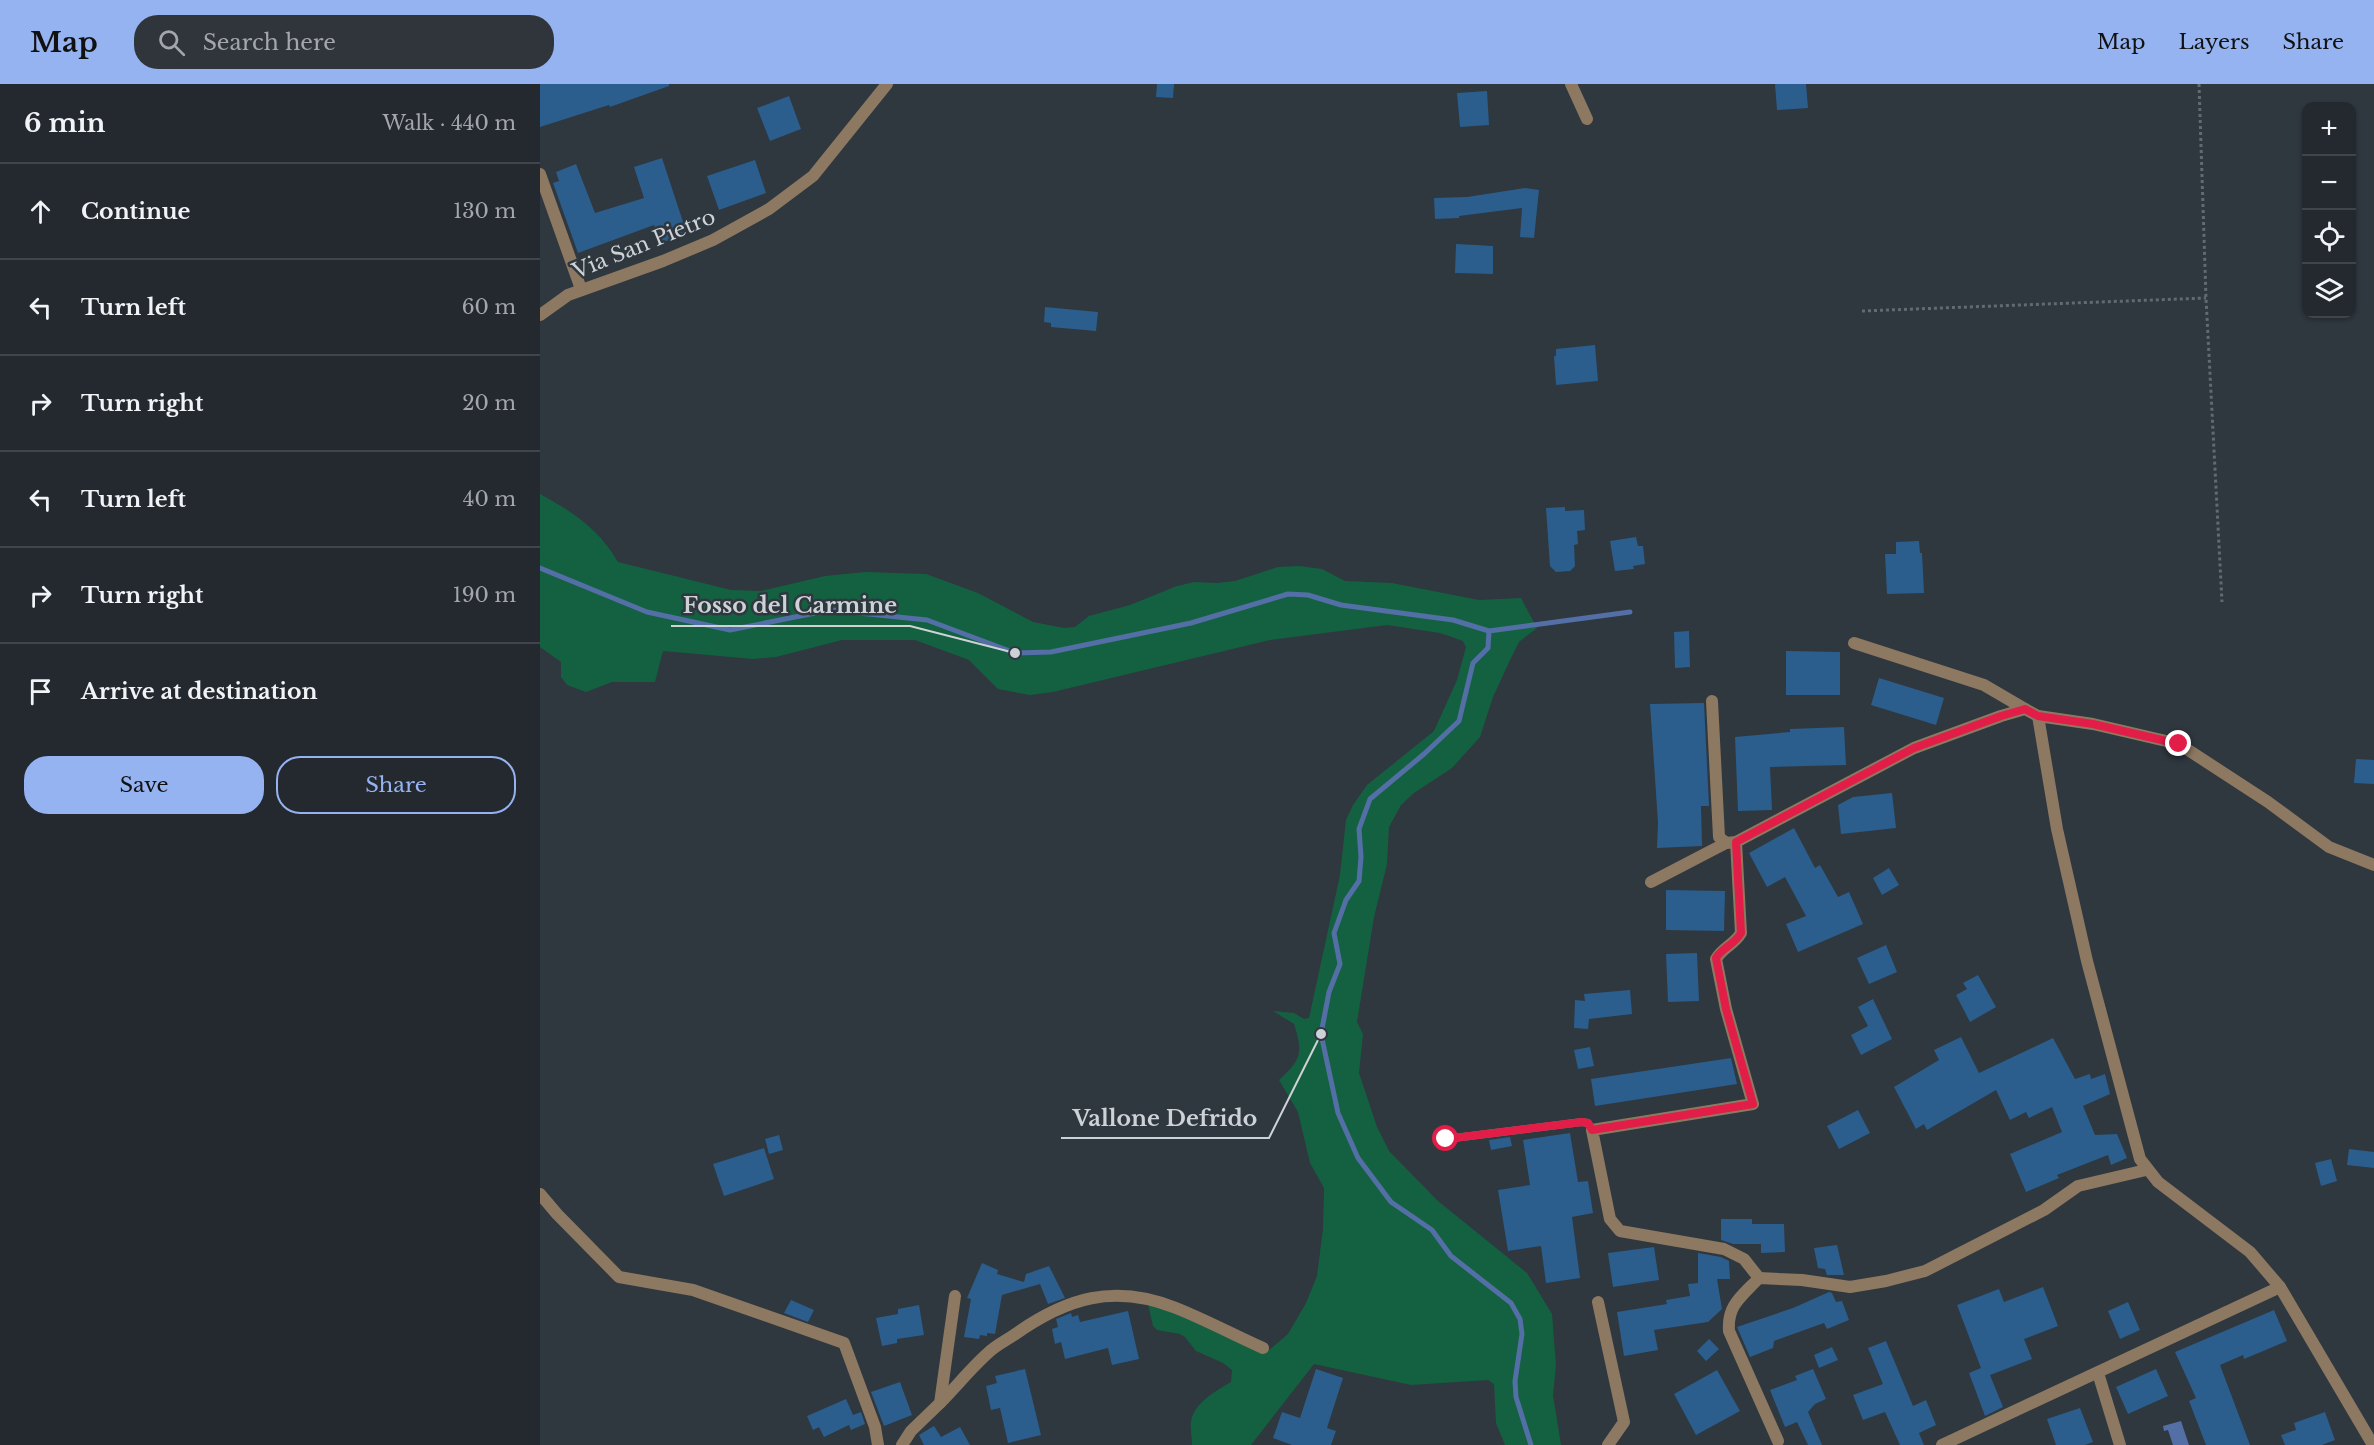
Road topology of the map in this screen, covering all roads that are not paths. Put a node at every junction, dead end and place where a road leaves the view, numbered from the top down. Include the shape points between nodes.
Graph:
1 (887, 84) edge
2 (1571, 84) edge
3 (1587, 119) dead end
4 (540, 174) edge
5 (581, 289) junction
6 (540, 315) edge
7 (1854, 643) dead end
8 (1712, 701) dead end
9 (2025, 709) junction
10 (2038, 716) junction
11 (1731, 843) junction
12 (2374, 865) edge
13 (1651, 882) dead end
14 (1592, 1130) junction
15 (1446, 1139) dead end
16 (2146, 1170) junction
17 (540, 1194) edge
18 (1759, 1278) junction
19 (2280, 1287) junction
20 (955, 1296) dead end
21 (1598, 1302) dead end
22 (1263, 1348) dead end
23 (2098, 1373) junction
24 (940, 1403) junction
25 (1778, 1441) dead end
26 (878, 1445) edge
27 (902, 1445) edge
28 (1608, 1445) edge
29 (1942, 1445) edge
30 (2120, 1445) edge
31 (2373, 1445) edge

1 - 5 street, Via San Pietro via 813,177 788,196 712,240
2 - 3 street
4 - 5 street
5 - 6 street, Via San Pietro
7 - 9 street via 1984,685
8 - 11 street via 1719,837
9 - 10 street
9 - 11 street via 1914,748
10 - 12 street via 2179,744 2330,847
10 - 16 street via 2057,830 2087,961 2136,1147
11 - 13 street
11 - 14 street via 1741,933 1716,958 1753,1104
14 - 15 lane via 1582,1122
14 - 18 street via 1610,1219 1620,1231 1724,1249 1744,1259
16 - 18 street via 2078,1186 2044,1210 1925,1271 1850,1287
16 - 19 street via 2250,1252
17 - 26 street via 619,1277 693,1290 844,1343
18 - 25 street via 1734,1306 1728,1317 1729,1331
19 - 23 street
19 - 31 street
20 - 24 street
21 - 28 street via 1624,1422
22 - 24 street via 1175,1307 1111,1296 1082,1299 1030,1323 988,1353
23 - 29 street
23 - 30 street
24 - 27 street

